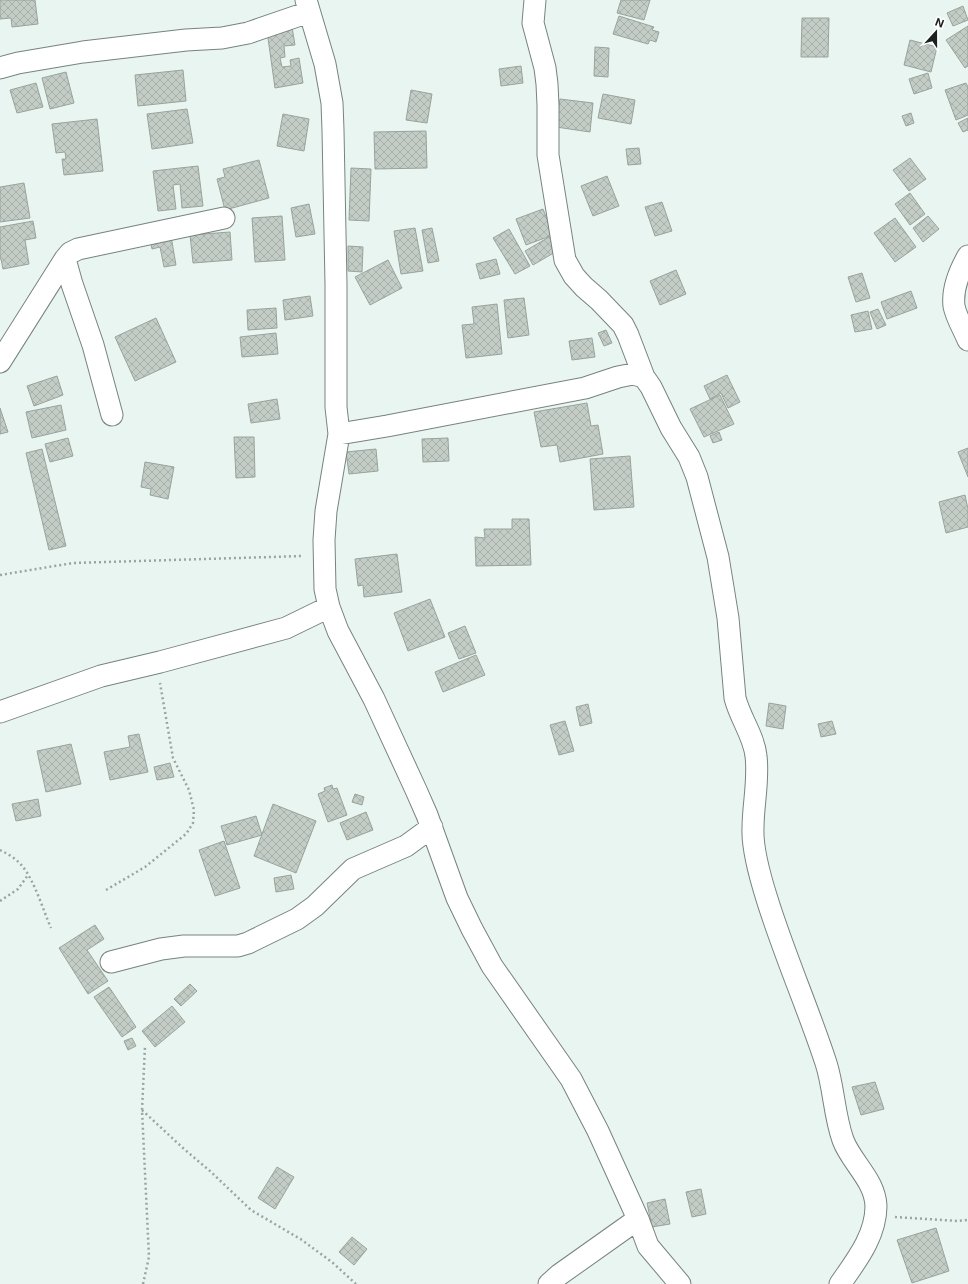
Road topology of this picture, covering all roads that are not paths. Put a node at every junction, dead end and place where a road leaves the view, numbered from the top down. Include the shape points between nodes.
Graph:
1 (534, 0) edge
2 (307, 6) edge
3 (0, 68) edge
4 (224, 218) dead end
5 (968, 256) edge
6 (65, 259) junction
7 (968, 340) edge
8 (0, 362) edge
9 (644, 377) junction
10 (112, 415) dead end
11 (339, 434) junction
12 (329, 607) junction
13 (0, 712) edge
14 (432, 827) junction
15 (111, 962) dead end
16 (638, 1219) junction
17 (549, 1284) edge
18 (680, 1284) edge
19 (840, 1284) edge

1 - 9 street via 533,23 547,84 548,155 565,260 574,276 623,325
2 - 3 street via 248,33 83,52
2 - 11 street via 325,64 332,103 336,407
4 - 6 street via 85,248
5 - 7 street via 961,268 954,299 954,308
6 - 8 street
6 - 10 street via 93,345
9 - 11 street via 633,374 585,388
9 - 19 street via 689,457 710,522 728,618 735,698 752,739 756,756 754,845 766,897 831,1080 843,1141 871,1186 876,1205 870,1237
11 - 12 street via 326,511 324,556
12 - 13 street via 286,628 101,676
12 - 14 street via 338,631 374,698
14 - 15 street via 406,846 353,869 315,906 297,919 248,943 238,946 184,946 161,949
14 - 16 street via 457,898 472,929 492,966 571,1078
16 - 17 street
16 - 18 street via 650,1249

